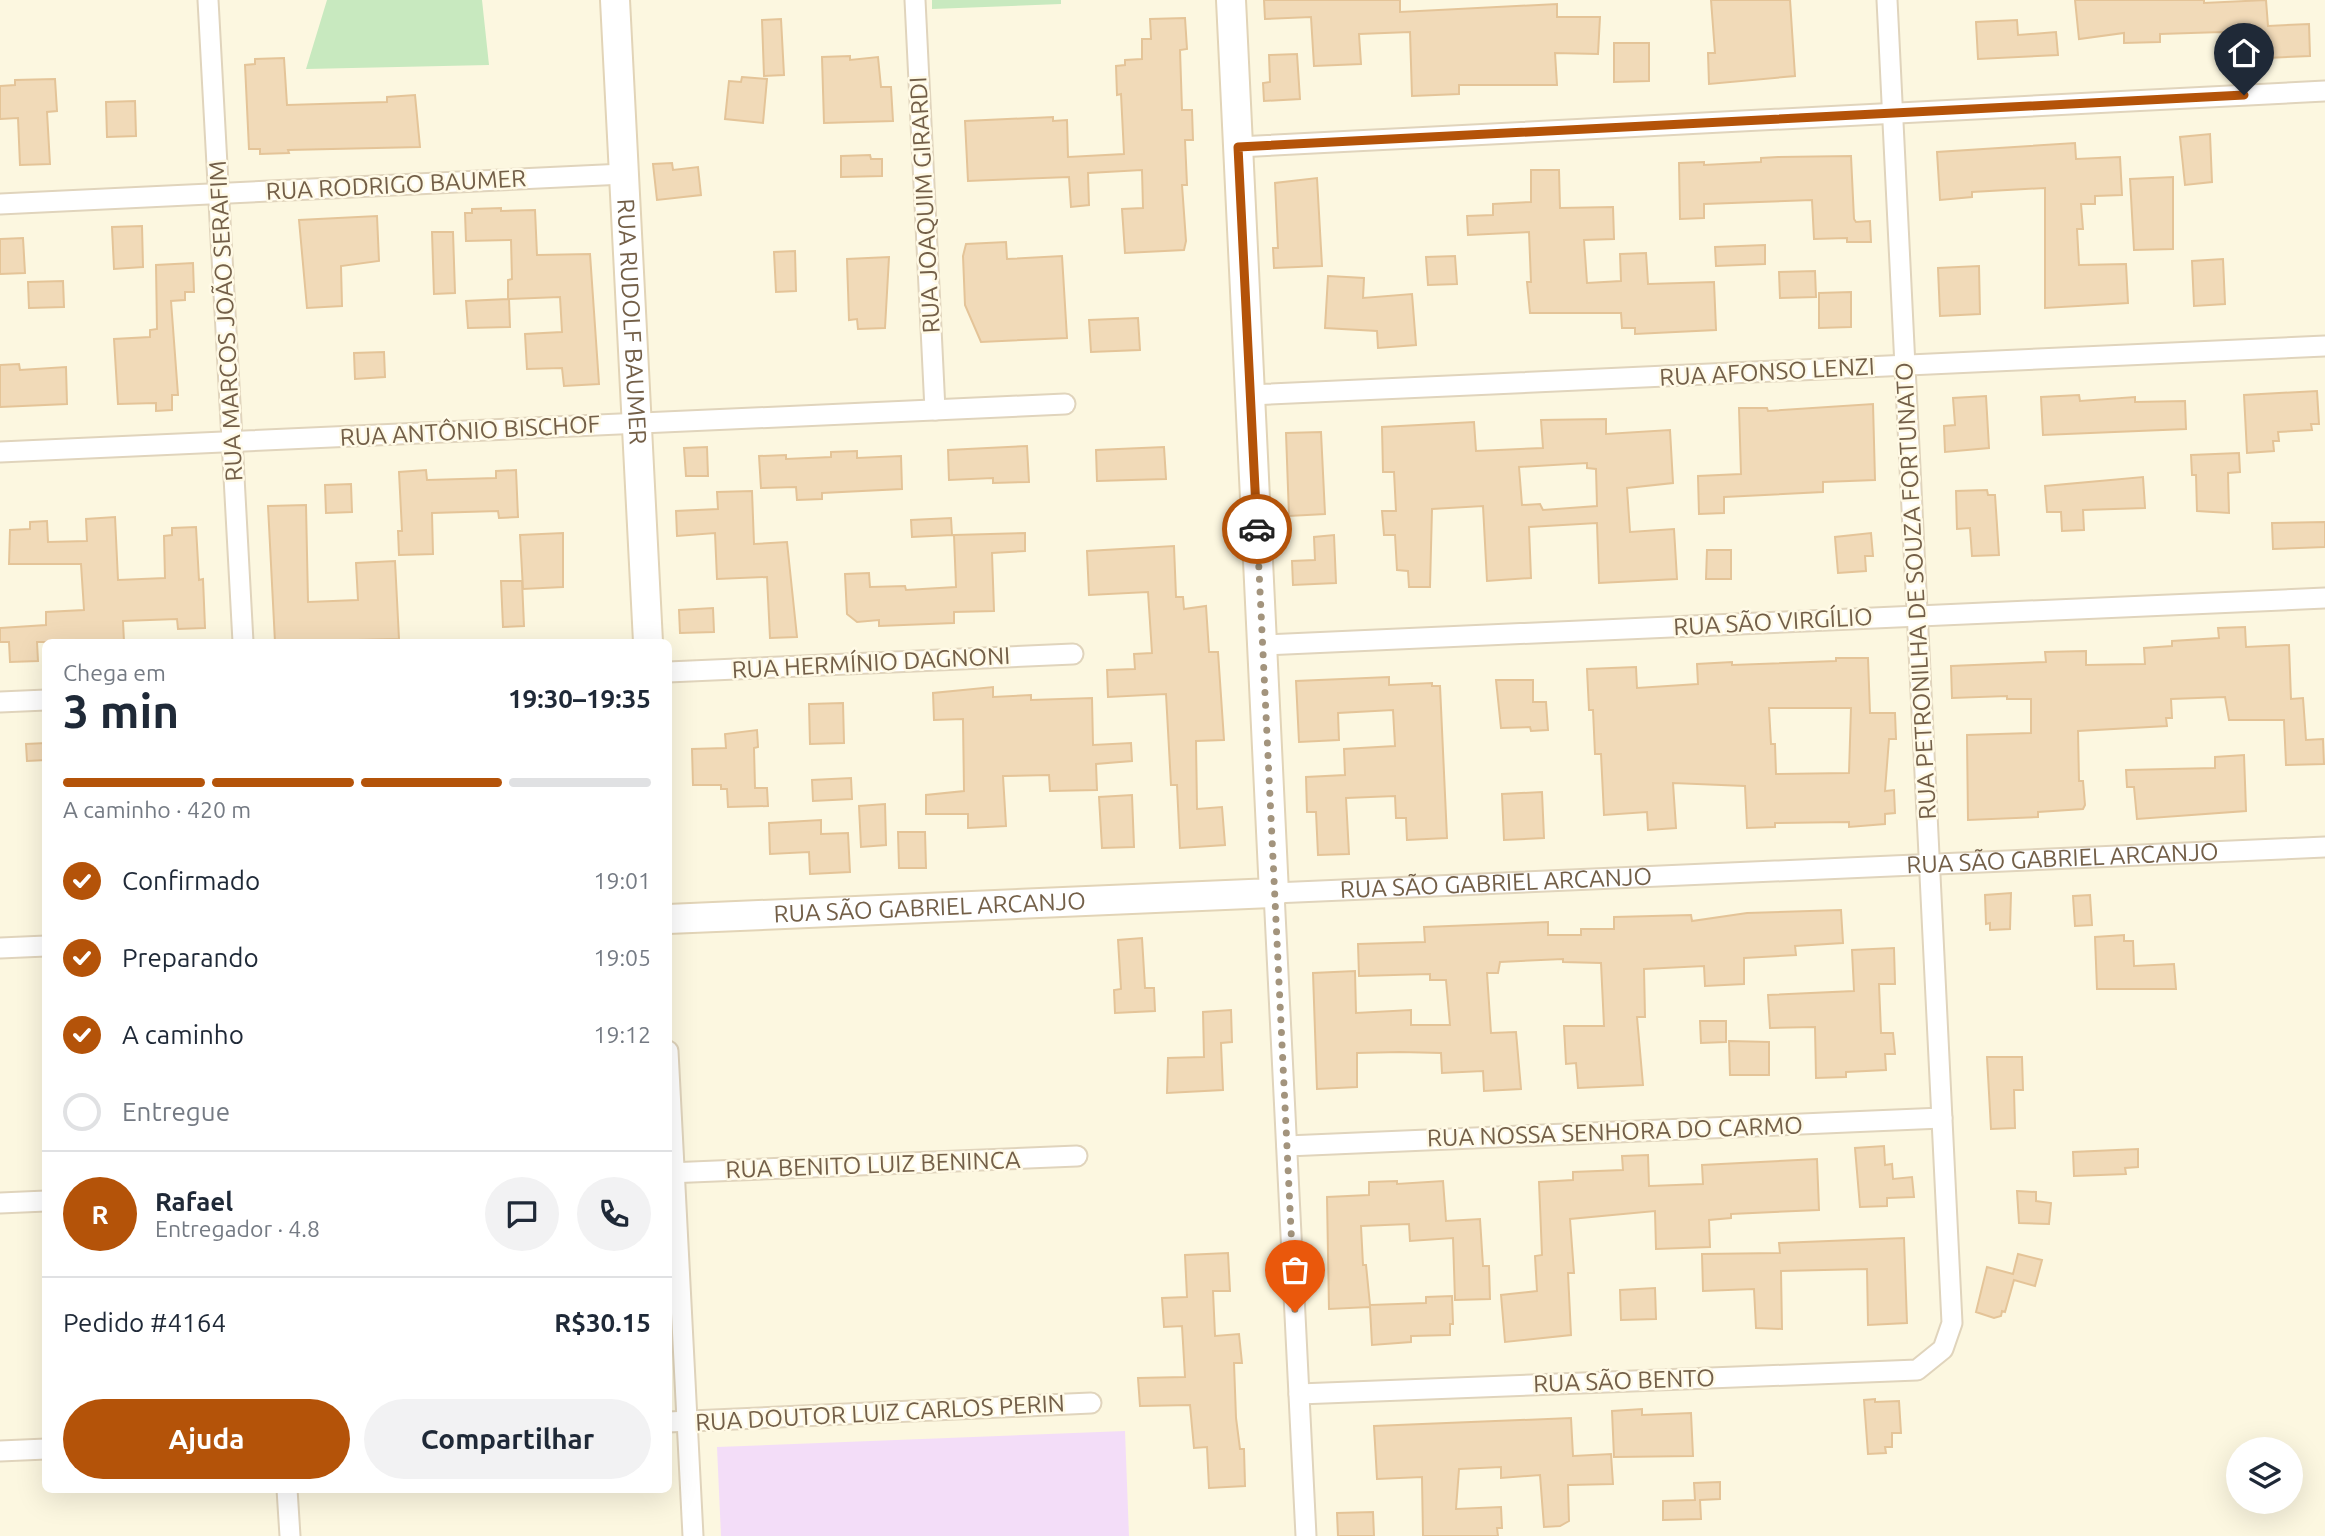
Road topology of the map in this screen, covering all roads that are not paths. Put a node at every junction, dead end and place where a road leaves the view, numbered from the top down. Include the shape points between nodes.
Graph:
1 (208, 0) edge
2 (615, 0) edge
3 (915, 0) edge
4 (1231, 0) edge
5 (1887, 0) edge
6 (2325, 90) edge
7 (1892, 113) junction
8 (1238, 147) junction
9 (624, 174) junction
10 (219, 193) junction
11 (0, 204) edge
12 (2325, 346) edge
13 (1905, 365) junction
14 (1250, 395) junction
15 (1065, 404) dead end
16 (935, 410) junction
17 (637, 423) junction
18 (232, 442) junction
19 (0, 452) edge
20 (2325, 598) edge
21 (1917, 616) junction
22 (243, 639) edge
23 (648, 639) edge
24 (1263, 645) junction
25 (1073, 654) dead end
26 (672, 672) edge
27 (42, 700) edge
28 (0, 702) edge
29 (2325, 847) edge
30 (1930, 864) junction
31 (1274, 893) junction
32 (672, 919) edge
33 (42, 946) edge
34 (0, 948) edge
35 (1942, 1118) junction
36 (1287, 1146) junction
37 (1077, 1156) dead end
38 (672, 1173) edge
39 (42, 1200) edge
40 (0, 1203) edge
41 (1943, 1349) joint
42 (1299, 1394) junction
43 (1091, 1404) dead end
44 (678, 1422) edge
45 (42, 1449) edge
46 (0, 1451) edge
47 (288, 1493) edge
48 (290, 1536) edge
49 (693, 1536) edge
50 (1306, 1536) edge

1 - 10 street, RUA MARCOS JOÃO SERAFIM
2 - 9 street, RUA RUDOLF BAUMER
3 - 16 street, RUA JOAQUIM GIRARDI
4 - 8 street
5 - 7 street, RUA PETRONILHA DE SOUZA FORTUNATO
6 - 7 street
7 - 8 street
7 - 13 street, RUA PETRONILHA DE SOUZA FORTUNATO
8 - 14 street
9 - 10 street, RUA RODRIGO BAUMER
9 - 17 street, RUA RUDOLF BAUMER
10 - 11 street, RUA RODRIGO BAUMER
10 - 18 street, RUA MARCOS JOÃO SERAFIM
12 - 13 street, RUA AFONSO LENZI
13 - 14 street, RUA AFONSO LENZI
13 - 21 street, RUA PETRONILHA DE SOUZA FORTUNATO
14 - 24 street
15 - 16 street, RUA ANTÔNIO BISCHOF
16 - 17 street, RUA ANTÔNIO BISCHOF
17 - 18 street, RUA ANTÔNIO BISCHOF
17 - 23 street, RUA RUDOLF BAUMER
18 - 19 street, RUA ANTÔNIO BISCHOF
18 - 22 street, RUA MARCOS JOÃO SERAFIM
20 - 21 street, RUA SÃO VIRGÍLIO
21 - 24 street, RUA SÃO VIRGÍLIO
21 - 30 street, RUA PETRONILHA DE SOUZA FORTUNATO
24 - 31 street
25 - 26 street, RUA HERMÍNIO DAGNONI
27 - 28 street
29 - 30 street, RUA SÃO GABRIEL ARCANJO
30 - 31 street, RUA SÃO GABRIEL ARCANJO
30 - 35 street, RUA PETRONILHA DE SOUZA FORTUNATO
31 - 32 street, RUA SÃO GABRIEL ARCANJO
31 - 36 street
33 - 34 street
35 - 36 street, RUA NOSSA SENHORA DO CARMO
35 - 41 street, RUA PETRONILHA DE SOUZA FORTUNATO via 1952,1323
36 - 42 street
37 - 38 street, RUA BENITO LUIZ BENINCA
38 - 44 street
39 - 40 street
41 - 42 street, RUA SÃO BENTO via 1917,1370
42 - 50 street
43 - 44 street, RUA DOUTOR LUIZ CARLOS PERIN
44 - 49 street
45 - 46 street
47 - 48 street

